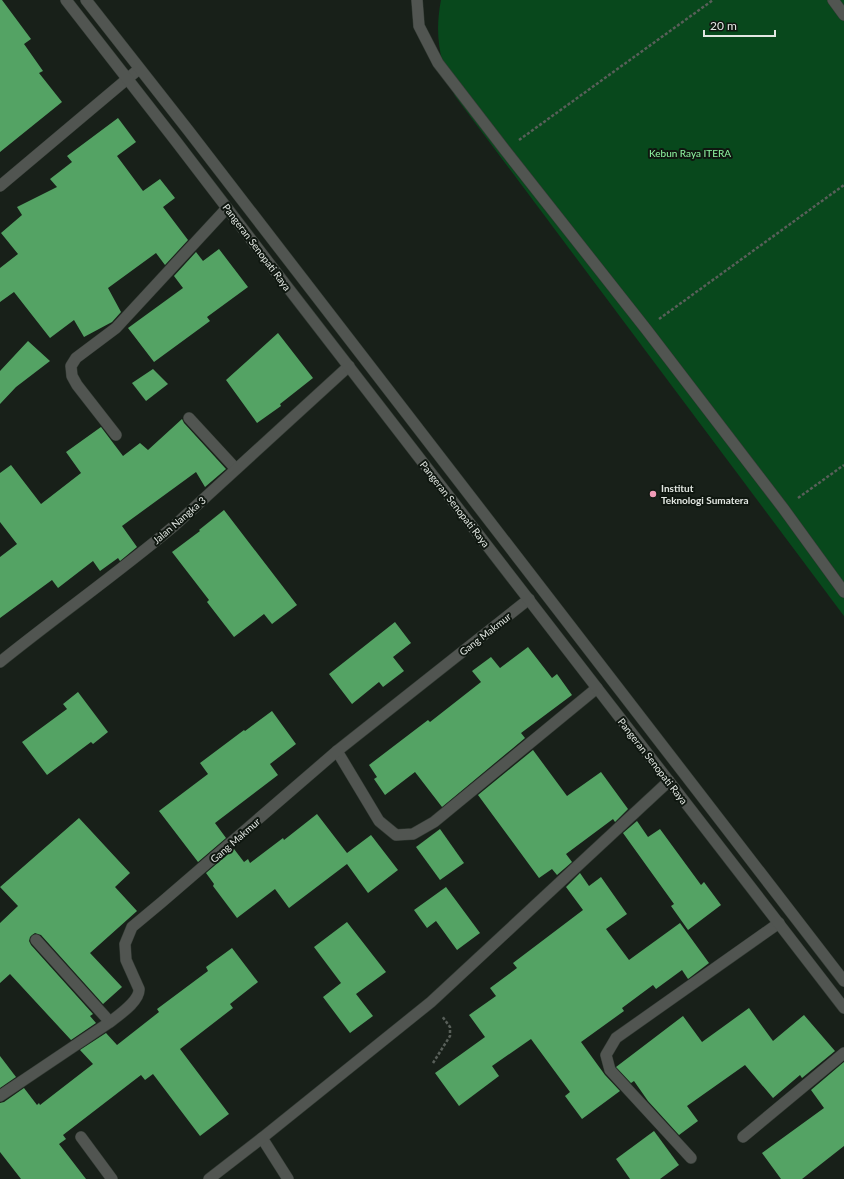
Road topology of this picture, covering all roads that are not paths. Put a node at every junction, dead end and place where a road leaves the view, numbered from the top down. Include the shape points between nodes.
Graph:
1 (66, 0) edge
2 (86, 0) edge
3 (417, 0) edge
4 (833, 0) edge
5 (844, 15) edge
6 (139, 69) junction
7 (127, 79) junction
8 (188, 130) junction
9 (176, 140) junction
10 (0, 186) edge
11 (227, 208) junction
12 (348, 366) junction
13 (189, 418) dead end
14 (116, 435) dead end
15 (236, 469) junction
16 (844, 592) edge
17 (529, 600) junction
18 (0, 662) edge
19 (597, 688) junction
20 (337, 752) junction
21 (668, 781) junction
22 (779, 923) junction
23 (36, 940) dead end
24 (844, 981) edge
25 (844, 1008) edge
26 (110, 1022) junction
27 (844, 1053) edge
28 (0, 1096) edge
29 (81, 1137) dead end
30 (743, 1137) dead end
31 (262, 1138) junction
32 (691, 1158) dead end
33 (112, 1179) edge
34 (209, 1179) edge
35 (288, 1179) edge

1 - 7 street, Pangeran Senopati Raya
2 - 6 street, Pangeran Senopati Raya
3 - 16 street via 419,26 438,63 646,329
4 - 5 street
6 - 7 street
6 - 8 street, Pangeran Senopati Raya
7 - 9 street, Pangeran Senopati Raya
7 - 10 street
8 - 9 street
8 - 24 street, Pangeran Senopati Raya
9 - 11 street, Pangeran Senopati Raya
11 - 12 street, Pangeran Senopati Raya
11 - 14 street via 116,328 76,358 71,366 76,385
12 - 15 street, Jalan Nangka 3
12 - 17 street, Pangeran Senopati Raya
13 - 15 street
15 - 18 street, Jalan Nangka 3 via 147,549
17 - 19 street, Pangeran Senopati Raya
17 - 20 street, Gang Makmur
19 - 20 street via 434,822 413,834 396,835 379,821
19 - 21 street, Pangeran Senopati Raya
20 - 26 street, Gang Makmur via 132,927 125,944 126,960 140,994
21 - 22 street, Pangeran Senopati Raya
21 - 31 street via 431,1002
22 - 25 street, Pangeran Senopati Raya
22 - 32 street via 616,1038 606,1055 610,1070
23 - 26 street
26 - 28 street, Gang Makmur
27 - 30 street
29 - 33 street
31 - 34 street
31 - 35 street

